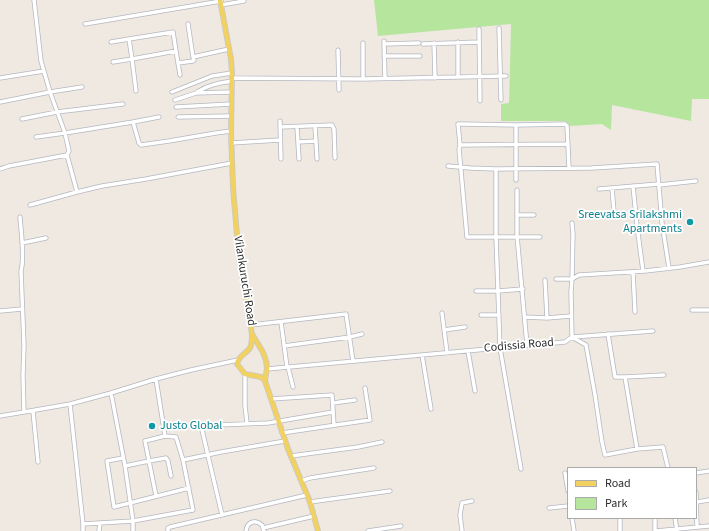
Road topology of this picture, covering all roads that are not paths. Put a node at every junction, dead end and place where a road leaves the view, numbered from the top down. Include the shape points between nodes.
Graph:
1 (34, 0) edge
2 (244, 1) dead end
3 (221, 2) edge
4 (85, 24) dead end
5 (188, 24) dead end
6 (499, 28) dead end
7 (479, 29) dead end
8 (130, 39) junction
9 (111, 42) dead end
10 (458, 42) junction
11 (479, 42) junction
12 (362, 43) dead end
13 (434, 43) junction
14 (229, 50) junction
15 (338, 50) dead end
16 (176, 51) junction
17 (384, 56) junction
18 (420, 56) dead end
19 (193, 57) junction
20 (132, 59) junction
21 (113, 62) dead end
22 (178, 64) junction
23 (44, 71) junction
24 (180, 75) dead end
25 (500, 76) junction
26 (506, 76) dead end
27 (232, 77) junction
28 (458, 77) junction
29 (480, 77) junction
30 (0, 78) edge
31 (339, 78) junction
32 (385, 78) junction
33 (435, 78) junction
34 (363, 79) junction
35 (82, 87) dead end
36 (339, 90) dead end
37 (136, 91) dead end
38 (50, 92) junction
39 (172, 92) dead end
40 (232, 92) junction
41 (196, 93) junction
42 (175, 100) dead end
43 (501, 100) dead end
44 (480, 101) dead end
45 (0, 102) edge
46 (123, 104) dead end
47 (231, 104) junction
48 (176, 107) dead end
49 (57, 112) junction
50 (231, 116) junction
51 (159, 117) dead end
52 (178, 117) dead end
53 (22, 119) dead end
54 (280, 121) dead end
55 (133, 122) junction
56 (516, 125) junction
57 (315, 126) junction
58 (280, 127) junction
59 (297, 127) junction
60 (231, 131) junction
61 (65, 133) junction
62 (36, 137) dead end
63 (280, 140) junction
64 (316, 141) junction
65 (298, 142) junction
66 (231, 143) junction
67 (516, 144) junction
68 (568, 144) junction
69 (460, 145) junction
70 (67, 155) junction
71 (335, 158) dead end
72 (281, 159) dead end
73 (299, 159) dead end
74 (317, 159) dead end
75 (232, 163) junction
76 (448, 166) dead end
77 (461, 167) junction
78 (569, 168) junction
79 (0, 169) edge
80 (496, 169) junction
81 (516, 169) junction
82 (516, 180) dead end
83 (696, 181) dead end
84 (659, 185) junction
85 (633, 186) junction
86 (612, 188) junction
87 (599, 189) dead end
88 (517, 190) dead end
89 (77, 192) junction
90 (30, 205) dead end
91 (614, 212) dead end
92 (517, 215) junction
93 (534, 215) dead end
94 (20, 217) dead end
95 (572, 223) dead end
96 (517, 236) junction
97 (496, 237) junction
98 (540, 237) dead end
99 (46, 238) dead end
100 (22, 243) junction
101 (709, 262) edge
102 (669, 268) junction
103 (643, 271) junction
104 (633, 272) junction
105 (556, 279) dead end
106 (572, 279) junction
107 (545, 280) dead end
108 (523, 289) junction
109 (476, 291) dead end
110 (498, 291) junction
111 (22, 309) junction
112 (692, 310) dead end
113 (709, 310) edge
114 (0, 311) edge
115 (442, 312) dead end
116 (635, 312) dead end
117 (481, 315) dead end
118 (498, 315) junction
119 (571, 316) junction
120 (525, 318) junction
121 (547, 318) junction
122 (281, 322) junction
123 (251, 325) junction
124 (465, 327) dead end
125 (444, 330) junction
126 (653, 331) dead end
127 (252, 334) junction
128 (362, 334) dead end
129 (608, 334) junction
130 (350, 337) junction
131 (572, 337) junction
132 (527, 345) junction
133 (284, 346) junction
134 (500, 348) junction
135 (468, 351) junction
136 (447, 353) junction
137 (422, 355) junction
138 (238, 360) junction
139 (354, 361) junction
140 (287, 367) junction
141 (267, 369) junction
142 (245, 374) junction
143 (664, 375) dead end
144 (625, 377) junction
145 (156, 379) junction
146 (265, 381) junction
147 (292, 388) dead end
148 (365, 388) dead end
149 (475, 391) dead end
150 (111, 393) junction
151 (271, 399) junction
152 (355, 400) dead end
153 (333, 403) junction
154 (70, 404) junction
155 (431, 410) dead end
156 (33, 411) junction
157 (24, 412) junction
158 (333, 412) junction
159 (0, 416) edge
160 (279, 421) junction
161 (247, 424) junction
162 (217, 425) dead end
163 (334, 425) junction
164 (202, 430) dead end
165 (282, 433) junction
166 (165, 436) junction
167 (285, 441) junction
168 (382, 442) dead end
169 (637, 449) junction
170 (208, 455) junction
171 (291, 456) junction
172 (123, 458) junction
173 (183, 460) junction
174 (149, 461) junction
175 (38, 462) dead end
176 (125, 466) junction
177 (668, 467) edge
178 (374, 468) dead end
179 (521, 470) dead end
180 (709, 471) edge
181 (565, 473) dead end
182 (697, 473) edge
183 (171, 476) dead end
184 (301, 481) junction
185 (567, 485) edge
186 (189, 488) junction
187 (390, 491) dead end
188 (307, 495) junction
189 (156, 496) junction
190 (709, 500) edge
191 (472, 501) dead end
192 (310, 502) junction
193 (697, 502) edge
194 (130, 503) junction
195 (567, 506) edge
196 (549, 508) dead end
197 (222, 515) junction
198 (314, 516) junction
199 (572, 519) edge
200 (620, 519) edge
201 (655, 519) edge
202 (675, 519) edge
203 (133, 521) junction
204 (100, 523) junction
205 (83, 524) junction
206 (401, 526) dead end
207 (709, 526) edge
208 (697, 527) junction
209 (263, 529) edge
210 (677, 530) edge
211 (83, 531) edge
212 (99, 531) edge
213 (132, 531) edge
214 (168, 531) edge
215 (246, 531) edge
216 (318, 531) edge
217 (368, 531) edge
218 (462, 531) edge
219 (574, 531) edge
220 (620, 531) edge
221 (656, 531) edge

1 - 23 street
2 - 3 street
3 - 4 street
3 - 14 main road, Vilankuruchi Road
5 - 19 street
6 - 25 street
7 - 11 street
8 - 9 street
8 - 16 street via 173,32
8 - 20 street
10 - 11 street
10 - 13 street
10 - 28 street
11 - 29 street
12 - 34 street
13 - 17 street via 384,42
13 - 33 street
14 - 19 street
14 - 27 main road, Vilankuruchi Road
15 - 31 street
16 - 20 street
16 - 22 street
17 - 18 street
17 - 32 street
19 - 22 street via 193,61
20 - 21 street
20 - 37 street
22 - 24 street
23 - 30 street
23 - 38 street
25 - 26 street
25 - 29 street
25 - 43 street
27 - 31 street
27 - 39 street via 212,76
27 - 40 main road, Vilankuruchi Road
27 - 41 street
28 - 29 street
28 - 33 street
29 - 44 street
31 - 34 street
31 - 36 street
32 - 33 street
32 - 34 street
35 - 38 street
38 - 45 street
38 - 49 street
40 - 41 street
40 - 47 main road, Vilankuruchi Road
41 - 42 street
46 - 49 street
47 - 48 street
47 - 50 main road, Vilankuruchi Road
49 - 53 street
49 - 61 street
50 - 52 street
50 - 60 main road, Vilankuruchi Road
51 - 55 street
54 - 58 street
55 - 60 street via 141,145
55 - 61 street
56 - 67 street
56 - 68 street via 565,124
56 - 69 street via 458,124
57 - 59 street
57 - 64 street
57 - 71 street via 333,126
58 - 59 street
58 - 63 street
59 - 65 street
60 - 66 main road, Vilankuruchi Road
61 - 62 street
61 - 70 street via 69,151
63 - 66 street
63 - 72 street
64 - 65 street
64 - 74 street
65 - 73 street
66 - 75 main road, Vilankuruchi Road
67 - 68 street
67 - 69 street
67 - 81 street
68 - 78 street
69 - 77 street
70 - 79 street
70 - 89 street
75 - 89 street
75 - 123 main road, Vilankuruchi Road via 239,258
76 - 77 street
77 - 80 street
77 - 97 street via 467,237
78 - 81 street
78 - 84 street via 657,164
80 - 81 street
80 - 97 street
81 - 82 street
83 - 84 street
84 - 85 street
84 - 102 street
85 - 86 street
85 - 103 street
86 - 87 street
86 - 91 street
88 - 92 street
89 - 90 street
92 - 93 street
92 - 96 street
94 - 100 street
95 - 106 street
96 - 97 street
96 - 98 street
96 - 108 street
97 - 110 street
99 - 100 street
100 - 111 street
101 - 102 street
102 - 103 street
103 - 104 street
104 - 106 street via 579,275
104 - 116 street
105 - 106 street
106 - 119 street
107 - 121 street
108 - 110 street
108 - 120 street
109 - 110 street
110 - 118 street
111 - 114 street
111 - 157 street
112 - 113 street
115 - 125 street
117 - 118 street
118 - 134 street
119 - 121 street
119 - 131 street
120 - 121 street
120 - 132 street
122 - 123 street
122 - 130 street via 346,314
122 - 133 street
123 - 127 main road, Vilankuruchi Road
124 - 125 street
125 - 136 street
126 - 129 street, Codissia Road
127 - 138 main road, Vilankuruchi Road via 251,346
127 - 141 main road via 263,351
128 - 130 street
129 - 131 street, Codissia Road
129 - 144 street via 614,377
130 - 133 street
130 - 139 street
131 - 132 street, Codissia Road via 565,342
131 - 169 street via 586,345 605,455
132 - 134 street, Codissia Road
133 - 140 street
134 - 135 street, Codissia Road
134 - 179 street
135 - 136 street, Codissia Road
135 - 149 street
136 - 137 street, Codissia Road
137 - 139 street, Codissia Road
137 - 155 street
138 - 142 main road
138 - 145 street
139 - 140 street, Codissia Road
140 - 141 street, Codissia Road
140 - 147 street
141 - 146 main road
142 - 146 main road via 261,377
142 - 161 street
143 - 144 street
144 - 169 street
145 - 150 street
145 - 166 street
146 - 151 main road
148 - 163 street via 370,420
150 - 154 street
150 - 172 street
151 - 153 street via 330,394
151 - 160 main road
152 - 153 street
153 - 158 street
154 - 156 street
154 - 205 street
156 - 157 street
156 - 175 street
157 - 159 street
158 - 160 street
158 - 163 street
160 - 161 street
160 - 165 main road
161 - 162 street
163 - 165 street
164 - 170 street
165 - 167 main road
166 - 173 street via 176,437
166 - 174 street via 145,441
167 - 170 street
167 - 171 main road
168 - 171 street
169 - 177 street via 663,447
170 - 173 street
170 - 197 street
171 - 184 main road
172 - 176 street
172 - 194 street via 107,461 114,507
173 - 186 street
174 - 176 street
174 - 183 street via 166,458
174 - 189 street
176 - 194 street
178 - 184 street
180 - 182 street
181 - 185 street
184 - 188 main road
186 - 189 street
186 - 203 street via 193,510
187 - 192 street
188 - 192 main road
188 - 197 street
189 - 194 street
190 - 193 street
191 - 218 street via 462,503
192 - 198 main road
193 - 208 street
194 - 203 street
195 - 196 street
197 - 214 street via 170,527
198 - 209 street
198 - 216 main road
199 - 219 street
200 - 220 street
201 - 221 street
202 - 210 street
203 - 204 street
203 - 213 street
204 - 205 street
204 - 212 street
205 - 211 street
206 - 217 street
207 - 208 street
208 - 210 street
209 - 215 street via 260,523 254,521 249,523
210 - 221 street

